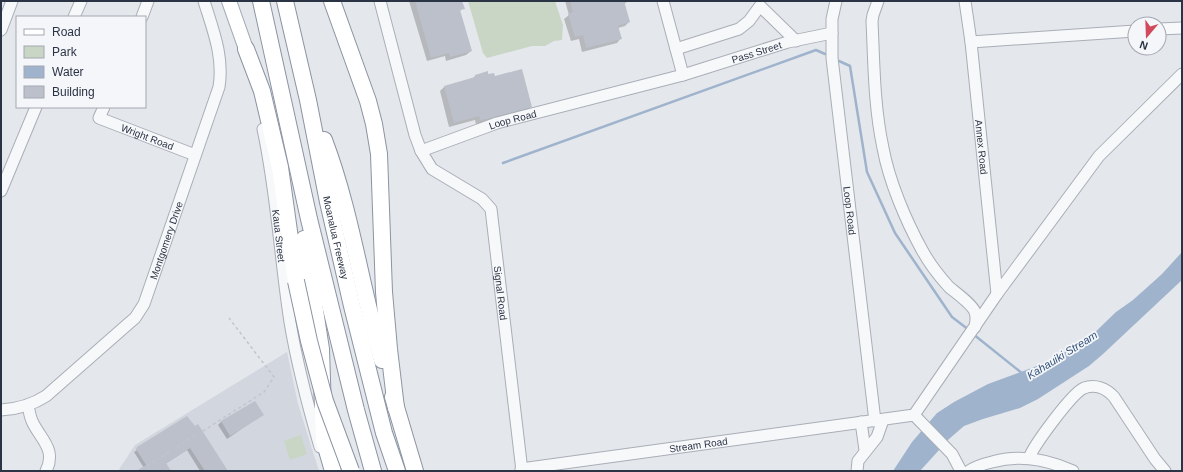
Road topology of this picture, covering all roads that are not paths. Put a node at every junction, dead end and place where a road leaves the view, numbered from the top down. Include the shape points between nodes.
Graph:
1 (12, 1) edge
2 (81, 1) edge
3 (148, 1) edge
4 (204, 1) edge
5 (229, 1) edge
6 (261, 1) edge
7 (285, 1) edge
8 (332, 1) edge
9 (380, 1) edge
10 (663, 1) edge
11 (836, 1) edge
12 (878, 1) edge
13 (965, 1) edge
14 (74, 16) edge
15 (142, 16) edge
16 (1182, 28) edge
17 (1167, 29) edge
18 (1, 30) edge
19 (1127, 32) edge
20 (832, 34) junction
21 (796, 40) junction
22 (971, 42) junction
23 (246, 49) junction
24 (676, 49) junction
25 (1182, 74) edge
26 (683, 75) junction
27 (308, 100) junction
28 (36, 108) edge
29 (104, 108) edge
30 (291, 138) junction
31 (421, 151) junction
32 (195, 155) junction
33 (1, 191) edge
34 (997, 294) junction
35 (974, 327) junction
36 (28, 405) junction
37 (396, 408) junction
38 (1, 410) edge
39 (918, 419) junction
40 (879, 420) junction
41 (861, 422) junction
42 (865, 450) junction
43 (1029, 458) junction
44 (522, 470) edge
45 (46, 471) edge
46 (328, 471) edge
47 (333, 471) edge
48 (350, 471) edge
49 (373, 471) edge
50 (397, 471) edge
51 (415, 471) edge
52 (856, 471) edge
53 (960, 471) edge
54 (969, 471) edge
55 (1072, 471) edge
56 (1166, 471) edge

1 - 18 street
2 - 14 street
3 - 15 street
4 - 32 street, Montgomery Drive via 219,52 221,77 217,97
5 - 23 main road, Kaua Street
6 - 30 highway
7 - 27 highway, Moanalua Freeway
8 - 37 highway via 368,101 379,154 384,292
9 - 31 street
10 - 24 street
11 - 20 street, Loop Road
12 - 35 street via 872,21 875,82 880,131 888,170 923,252 940,277 975,310
13 - 22 street, Annex Road
16 - 17 street
19 - 22 street
20 - 21 street, Pass Street
20 - 40 street, Loop Road via 832,58
21 - 24 street via 760,6 739,29
21 - 26 street, Pass Street
22 - 34 street, Annex Road
23 - 46 street, Kaua Street via 272,176 292,330 308,404
23 - 48 highway, bridge via 262,91 280,167 296,281 309,342 325,401
24 - 26 street
25 - 34 street via 1098,156
26 - 31 street, Loop Road via 498,123
27 - 37 highway via 330,155
27 - 50 highway, Moanalua Freeway via 354,314 384,433
28 - 33 street
29 - 32 street, Wright Road via 99,118
30 - 47 highway via 300,216 321,349 324,440
30 - 49 highway
31 - 44 street, Signal Road via 432,169 482,198 490,209
32 - 36 street, Montgomery Drive via 148,297 140,310 54,391
34 - 35 street
35 - 39 street
36 - 38 street, Montgomery Drive
36 - 45 street via 32,422 49,448 50,461
37 - 51 highway
39 - 40 street
39 - 53 street via 954,457
40 - 41 street, Stream Road
40 - 42 street via 877,438
41 - 42 street
41 - 44 street, Stream Road
42 - 52 street
43 - 54 street via 996,461 976,466
43 - 55 street via 1054,463
43 - 56 street via 1039,440 1075,394 1083,388 1094,386 1105,389 1114,397 1155,459

